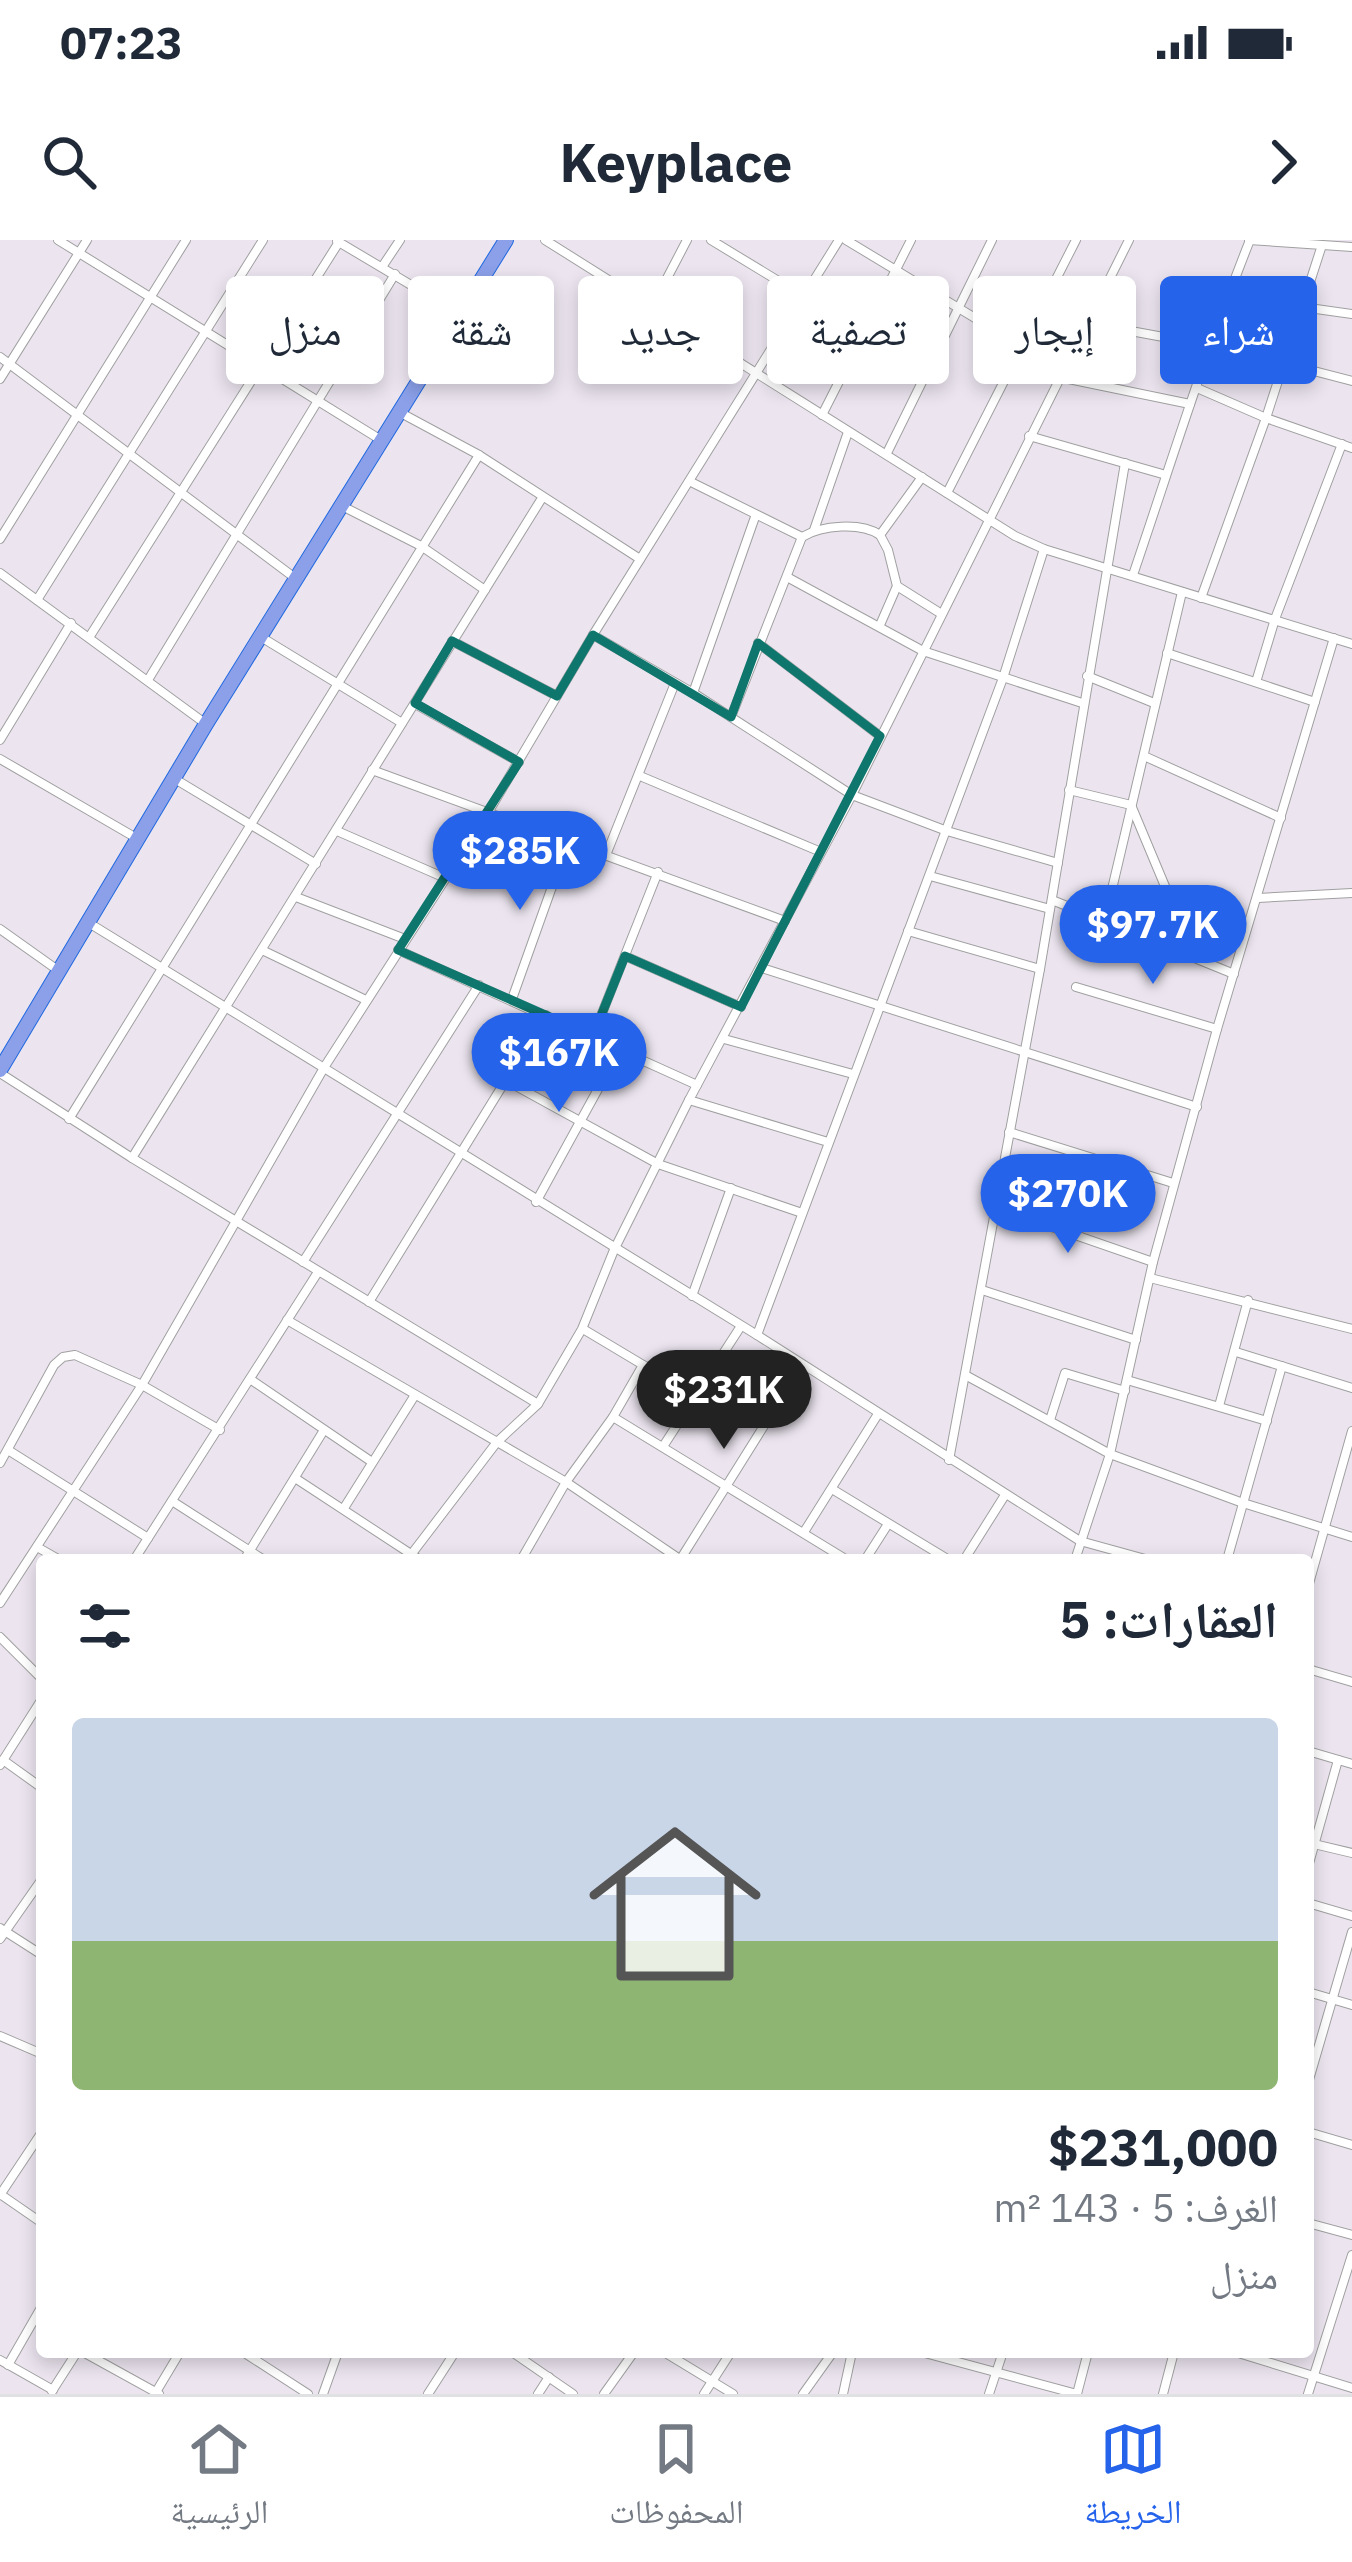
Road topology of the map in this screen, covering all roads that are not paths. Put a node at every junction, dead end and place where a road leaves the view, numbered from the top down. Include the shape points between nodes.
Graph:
1 (58, 240) edge
2 (87, 240) edge
3 (185, 240) edge
4 (263, 240) edge
5 (400, 240) edge
6 (506, 240) edge
7 (544, 240) edge
8 (688, 240) edge
9 (711, 240) edge
10 (843, 240) edge
11 (910, 240) edge
12 (992, 240) edge
13 (1076, 240) edge
14 (1129, 240) edge
15 (1249, 240) edge
16 (338, 241) edge
17 (1322, 245) junction
18 (1352, 247) edge
19 (78, 253) junction
20 (382, 267) junction
21 (895, 270) junction
22 (395, 274) junction
23 (317, 276) edge
24 (484, 276) edge
25 (604, 276) edge
26 (669, 276) edge
27 (767, 276) edge
28 (818, 276) edge
29 (892, 276) edge
30 (1058, 276) edge
31 (1111, 276) edge
32 (1235, 276) edge
33 (1312, 276) edge
34 (408, 282) edge
35 (152, 296) junction
36 (958, 308) junction
37 (1317, 309) edge
38 (1352, 314) edge
39 (973, 317) edge
40 (206, 332) junction
41 (226, 344) edge
42 (767, 355) edge
43 (0, 356) edge
44 (10, 363) junction
45 (743, 364) edge
46 (1317, 372) edge
47 (756, 373) junction
48 (0, 379) edge
49 (1352, 381) edge
50 (252, 384) edge
51 (292, 384) edge
52 (417, 384) edge
53 (839, 384) edge
54 (1003, 384) edge
55 (1056, 384) edge
56 (1110, 384) edge
57 (1198, 384) edge
58 (1277, 384) edge
59 (1197, 388) junction
60 (319, 401) junction
61 (1190, 404) junction
62 (399, 413) junction
63 (80, 415) junction
64 (822, 416) junction
65 (1266, 418) junction
66 (848, 432) junction
67 (1029, 436) junction
68 (382, 441) junction
69 (1347, 446) edge
70 (887, 453) junction
71 (128, 455) junction
72 (479, 455) junction
73 (1124, 463) junction
74 (1166, 476) junction
75 (922, 477) junction
76 (691, 482) junction
77 (946, 493) junction
78 (181, 495) junction
79 (542, 498) junction
80 (342, 506) junction
81 (754, 517) junction
82 (986, 520) junction
83 (814, 530) junction
84 (235, 533) junction
85 (880, 535) junction
86 (802, 537) junction
87 (0, 539) edge
88 (422, 546) junction
89 (1044, 549) junction
90 (640, 559) junction
91 (1106, 567) junction
92 (1133, 575) junction
93 (787, 577) junction
94 (2, 579) edge
95 (297, 579) junction
96 (897, 586) junction
97 (485, 590) junction
98 (1182, 592) junction
99 (1201, 598) junction
100 (37, 600) junction
101 (940, 613) junction
102 (1275, 620) junction
103 (71, 623) junction
104 (880, 625) junction
105 (593, 635) junction
106 (90, 636) junction
107 (261, 637) junction
108 (1334, 638) junction
109 (452, 641) junction
110 (758, 643) junction
111 (1352, 644) edge
112 (923, 651) junction
113 (1167, 653) junction
114 (1087, 676) junction
115 (1003, 678) junction
116 (148, 680) junction
117 (1256, 682) junction
118 (675, 683) junction
119 (338, 685) junction
120 (694, 693) junction
121 (556, 696) junction
122 (1316, 702) junction
123 (1154, 703) junction
124 (415, 704) junction
125 (1082, 704) junction
126 (730, 718) junction
127 (401, 723) junction
128 (206, 724) junction
129 (880, 736) junction
130 (0, 740) edge
131 (1144, 756) junction
132 (0, 759) edge
133 (519, 762) junction
134 (372, 770) junction
135 (640, 776) junction
136 (175, 779) junction
137 (1069, 790) junction
138 (852, 795) junction
139 (1131, 805) junction
140 (489, 811) junction
141 (1281, 818) junction
142 (249, 824) junction
143 (337, 831) junction
144 (947, 831) junction
145 (138, 839) junction
146 (568, 842) junction
147 (821, 852) junction
148 (606, 856) junction
149 (1058, 863) junction
150 (316, 865) junction
151 (658, 872) junction
152 (930, 875) junction
153 (443, 877) junction
154 (1352, 893) edge
155 (296, 897) junction
156 (1257, 898) junction
157 (1051, 905) junction
158 (785, 921) junction
159 (1104, 922) junction
160 (89, 923) junction
161 (0, 929) edge
162 (908, 931) junction
163 (406, 939) junction
164 (262, 950) junction
165 (398, 950) junction
166 (625, 956) junction
167 (1195, 958) junction
168 (162, 964) junction
169 (762, 968) junction
170 (1040, 969) junction
171 (61, 971) junction
172 (1234, 975) junction
173 (479, 985) junction
174 (1076, 987) dead end
175 (512, 999) junction
176 (366, 1000) junction
177 (225, 1004) junction
178 (741, 1007) junction
179 (880, 1007) junction
180 (545, 1015) junction
181 (1217, 1029) junction
182 (592, 1036) junction
183 (724, 1039) junction
184 (620, 1049) junction
185 (1022, 1054) junction
186 (325, 1066) junction
187 (0, 1071) edge
188 (853, 1074) junction
189 (505, 1080) junction
190 (697, 1085) junction
191 (689, 1100) junction
192 (1197, 1107) junction
193 (396, 1111) junction
194 (69, 1119) junction
195 (581, 1122) junction
196 (1009, 1132) junction
197 (827, 1142) junction
198 (462, 1155) junction
199 (132, 1158) junction
200 (658, 1164) junction
201 (1174, 1184) junction
202 (731, 1188) junction
203 (536, 1202) junction
204 (997, 1208) junction
205 (802, 1213) junction
206 (235, 1220) junction
207 (614, 1250) junction
208 (1153, 1262) junction
209 (303, 1263) junction
210 (318, 1272) junction
211 (1150, 1278) junction
212 (982, 1290) junction
213 (692, 1296) junction
214 (1248, 1300) junction
215 (368, 1302) junction
216 (287, 1320) junction
217 (742, 1326) junction
218 (582, 1329) junction
219 (1352, 1329) edge
220 (757, 1335) junction
221 (1136, 1340) junction
222 (1236, 1352) junction
223 (643, 1365) junction
224 (802, 1365) junction
225 (1282, 1366) junction
226 (967, 1376) junction
227 (250, 1378) junction
228 (142, 1385) junction
229 (1126, 1386) junction
230 (1352, 1388) edge
231 (415, 1395) junction
232 (695, 1396) junction
233 (538, 1404) junction
234 (1219, 1406) junction
235 (878, 1414) junction
236 (613, 1417) junction
237 (1049, 1421) junction
238 (1267, 1421) junction
239 (220, 1430) junction
240 (324, 1430) junction
241 (1352, 1431) edge
242 (497, 1442) junction
243 (664, 1445) junction
244 (8, 1450) junction
245 (1110, 1454) junction
246 (949, 1461) junction
247 (0, 1462) edge
248 (372, 1462) junction
249 (295, 1478) junction
250 (566, 1482) junction
251 (727, 1489) junction
252 (832, 1489) junction
253 (72, 1491) junction
254 (1005, 1496) junction
255 (172, 1501) junction
256 (1243, 1503) junction
257 (344, 1508) junction
258 (888, 1524) junction
259 (1325, 1531) junction
260 (804, 1532) junction
261 (1352, 1537) edge
262 (148, 1538) junction
263 (1079, 1541) junction
264 (37, 1546) junction
265 (250, 1550) junction
266 (50, 1554) edge
267 (138, 1554) edge
268 (248, 1554) edge
269 (256, 1554) edge
270 (407, 1554) edge
271 (415, 1554) edge
272 (528, 1554) edge
273 (671, 1554) edge
274 (684, 1554) edge
275 (838, 1554) edge
276 (870, 1554) edge
277 (939, 1554) edge
278 (968, 1554) edge
279 (1076, 1554) edge
280 (1127, 1554) edge
281 (1229, 1554) edge
282 (1314, 1567) edge
283 (0, 1603) edge
284 (0, 1637) edge
285 (1314, 1672) edge
286 (36, 1673) edge
287 (1352, 1682) edge
288 (36, 1709) edge
289 (1314, 1753) edge
290 (1338, 1760) junction
291 (1, 1762) edge
292 (1352, 1764) edge
293 (36, 1784) edge
294 (1315, 1844) junction
295 (1314, 1847) edge
296 (1352, 1853) edge
297 (36, 1887) edge
298 (1314, 1905) edge
299 (1352, 1916) edge
300 (1352, 1931) edge
301 (2, 1932) edge
302 (36, 1952) edge
303 (1314, 1994) edge
304 (1334, 2000) junction
305 (1352, 2005) edge
306 (1, 2038) edge
307 (36, 2052) edge
308 (1314, 2062) edge
309 (1314, 2134) edge
310 (36, 2141) edge
311 (1352, 2145) edge
312 (0, 2195) edge
313 (36, 2219) edge
314 (1314, 2225) edge
315 (1352, 2236) edge
316 (1352, 2255) edge
317 (36, 2318) edge
318 (31, 2328) junction
319 (36, 2330) edge
320 (76, 2358) edge
321 (91, 2358) edge
322 (176, 2358) edge
323 (252, 2358) edge
324 (336, 2358) edge
325 (451, 2358) edge
326 (521, 2358) edge
327 (630, 2358) edge
328 (674, 2358) edge
329 (727, 2358) edge
330 (829, 2358) edge
331 (851, 2358) edge
332 (947, 2358) edge
333 (1001, 2358) edge
334 (1086, 2358) edge
335 (1172, 2358) edge
336 (1254, 2358) edge
337 (4, 2363) edge
338 (998, 2370) junction
339 (1313, 2377) junction
340 (549, 2378) junction
341 (712, 2382) junction
342 (1352, 2388) edge
343 (52, 2392) edge
344 (156, 2393) edge
345 (308, 2394) edge
346 (323, 2394) edge
347 (428, 2394) edge
348 (538, 2394) edge
349 (573, 2394) edge
350 (604, 2394) edge
351 (704, 2394) edge
352 (733, 2394) edge
353 (803, 2394) edge
354 (842, 2394) edge
355 (989, 2394) edge
356 (1077, 2394) edge
357 (1162, 2394) edge
358 (1308, 2394) edge

1 - 19 street
2 - 19 street
3 - 35 street
4 - 40 street
5 - 20 street
6 - 24 highway
7 - 25 street
8 - 26 street
9 - 27 street
10 - 21 street
10 - 28 street
11 - 21 street
12 - 36 street
13 - 30 street
14 - 31 street
15 - 17 street
15 - 32 street
16 - 20 street
16 - 23 street
17 - 18 street
17 - 33 street
19 - 35 street
19 - 44 street
20 - 22 street
21 - 29 street
21 - 36 street
22 - 34 street
22 - 60 street
35 - 40 street
35 - 63 street
36 - 39 street
36 - 70 street
37 - 38 street
40 - 41 street
40 - 71 street
42 - 47 street
43 - 44 street
44 - 48 street
44 - 63 street
45 - 47 street
46 - 49 street
47 - 64 street
47 - 76 street
50 - 78 street
51 - 60 street
52 - 62 highway
53 - 64 street
54 - 77 street
55 - 67 street
56 - 61 street
57 - 59 street
58 - 65 street
59 - 61 street
59 - 65 street
60 - 68 street
60 - 84 street
61 - 74 street
62 - 68 highway
62 - 72 street
63 - 71 street
63 - 87 street
64 - 66 street
65 - 69 street
65 - 99 street
66 - 70 street
66 - 83 street
67 - 73 street
67 - 82 street
68 - 80 highway
69 - 102 street
70 - 75 street
71 - 78 street
71 - 100 street
72 - 79 street
72 - 88 street
73 - 74 street
73 - 91 street
74 - 92 street
75 - 77 street
75 - 85 street
76 - 81 street
76 - 90 street
77 - 82 street
78 - 84 street
78 - 106 street
79 - 90 street
79 - 97 street
80 - 88 street
80 - 95 highway
81 - 86 street
81 - 120 street
82 - 89 street
82 - 101 street
83 - 85 street
83 - 86 street
84 - 95 street
84 - 116 street
85 - 96 street
86 - 93 street
88 - 97 street
88 - 119 street
89 - 91 street
89 - 115 street
90 - 105 street
91 - 92 street
91 - 114 street
92 - 98 street
93 - 104 street
93 - 110 street
94 - 100 street
95 - 107 highway
96 - 101 street
96 - 104 street
97 - 109 street
98 - 99 street
98 - 113 street
99 - 102 street
100 - 103 street
101 - 112 street
102 - 108 street
102 - 117 street
103 - 106 street
103 - 130 street
104 - 112 street
105 - 118 street
105 - 121 street
106 - 116 street
107 - 119 street
107 - 128 highway
108 - 111 street
108 - 122 street
109 - 121 street
109 - 124 street
110 - 126 street
110 - 129 street
112 - 115 street
112 - 129 street
113 - 117 street
113 - 123 street
114 - 123 street
114 - 125 street
115 - 125 street
115 - 144 street
116 - 128 street
117 - 122 street
118 - 120 street
118 - 135 street
119 - 127 street
119 - 142 street
120 - 126 street
121 - 133 street
122 - 141 street
123 - 131 street
124 - 127 street
124 - 133 street
125 - 137 street
126 - 138 street
127 - 134 street
128 - 136 highway
129 - 138 street
131 - 139 street
131 - 141 street
132 - 145 street
133 - 140 street
134 - 140 street
134 - 143 street
135 - 147 street
135 - 148 street
136 - 142 street
136 - 145 highway
137 - 139 street
137 - 149 street
138 - 144 street
138 - 147 street
139 - 159 street
139 - 167 street
140 - 146 street
140 - 153 street
141 - 156 street
142 - 150 street
142 - 168 street
143 - 150 street
143 - 153 street
144 - 149 street
144 - 152 street
145 - 160 highway
146 - 148 street
146 - 175 street
147 - 158 street
148 - 151 street
149 - 157 street
150 - 155 street
151 - 158 street
151 - 166 street
152 - 157 street
152 - 162 street
153 - 163 street
154 - 156 street
155 - 163 street
155 - 164 street
156 - 172 street
157 - 159 street
157 - 170 street
158 - 169 street
159 - 167 street
160 - 168 street
160 - 171 highway
161 - 171 street
162 - 170 street
162 - 179 street
163 - 165 street
164 - 176 street
164 - 177 street
165 - 173 street
165 - 176 street
166 - 178 street
166 - 182 street
167 - 172 street
168 - 177 street
168 - 194 street
169 - 178 street
169 - 179 street
170 - 185 street
171 - 187 highway
172 - 181 street
173 - 175 street
173 - 193 street
174 - 181 street
175 - 180 street
176 - 186 street
177 - 186 street
177 - 199 street
178 - 183 street
179 - 185 street
179 - 188 street
180 - 182 street
180 - 189 street
181 - 192 street
182 - 184 street
183 - 188 street
183 - 190 street
184 - 190 street
184 - 195 street
185 - 192 street
185 - 196 street
186 - 193 street
186 - 206 street
187 - 194 street
188 - 197 street
189 - 195 street
189 - 198 street
190 - 191 street
191 - 197 street
191 - 200 street
192 - 201 street
193 - 198 street
193 - 209 street
194 - 199 street
195 - 200 street
195 - 203 street
196 - 201 street
196 - 204 street
197 - 205 street
198 - 203 street
198 - 215 street
199 - 206 street
200 - 202 street
200 - 207 street
201 - 208 street
202 - 205 street
202 - 213 street
203 - 207 street
204 - 208 street
204 - 212 street
205 - 220 street
206 - 209 street
206 - 228 street
207 - 213 street
207 - 218 street
208 - 211 street
209 - 210 street
210 - 215 street
210 - 216 street
211 - 214 street
211 - 221 street
212 - 221 street
212 - 226 street
213 - 217 street
214 - 219 street
214 - 222 street
215 - 233 street
216 - 227 street
216 - 231 street
217 - 220 street
217 - 232 street
218 - 223 street
218 - 233 street
220 - 224 street
221 - 229 street
222 - 225 street
222 - 234 street
223 - 232 street
223 - 236 street
224 - 235 street
224 - 251 street
225 - 230 street
225 - 238 street
226 - 237 street
226 - 246 street
227 - 239 street
227 - 240 street
228 - 239 street
228 - 244 street via 63,1357
228 - 253 street
229 - 234 street
229 - 237 street via 1065,1373
229 - 245 street
231 - 242 street
231 - 248 street
232 - 243 street
233 - 242 street
234 - 238 street
235 - 246 street
235 - 252 street
236 - 243 street
236 - 250 street
237 - 245 street
238 - 256 street
239 - 255 street
240 - 248 street
240 - 249 street
241 - 259 street
242 - 250 street
242 - 271 street
243 - 251 street
244 - 247 street
244 - 253 street
245 - 256 street
245 - 263 street
246 - 254 street
248 - 257 street
249 - 257 street
249 - 265 street
250 - 272 street
250 - 273 street
251 - 260 street
251 - 274 street
252 - 258 street
252 - 260 street
253 - 262 street
253 - 264 street
254 - 263 street
254 - 278 street
255 - 262 street
255 - 265 street
256 - 259 street
256 - 281 street
257 - 270 street
258 - 276 street
258 - 277 street
259 - 261 street
259 - 282 street
260 - 275 street
262 - 267 street
263 - 279 street
263 - 280 street
264 - 266 street
264 - 283 street
265 - 268 street
265 - 269 street
284 - 286 street
285 - 287 street
288 - 291 street
289 - 290 street
290 - 292 street
290 - 294 street
291 - 293 street
294 - 295 street
294 - 296 street
297 - 301 street
298 - 299 street
300 - 304 street
301 - 302 street
303 - 304 street
304 - 305 street
304 - 308 street
306 - 307 street
309 - 311 street
310 - 312 street
312 - 313 street
314 - 315 street
316 - 339 street
317 - 318 street
318 - 319 street
318 - 337 street
320 - 343 street
321 - 344 street
322 - 344 street
323 - 345 street
324 - 346 street
325 - 347 street
326 - 340 street
327 - 350 street
328 - 341 street
329 - 341 street
330 - 353 street
331 - 354 street
332 - 338 street
333 - 338 street
334 - 356 street
335 - 357 street
336 - 339 street
337 - 343 street
338 - 355 street
338 - 356 street
339 - 342 street
339 - 358 street
340 - 348 street
340 - 349 street
341 - 351 street
341 - 352 street

